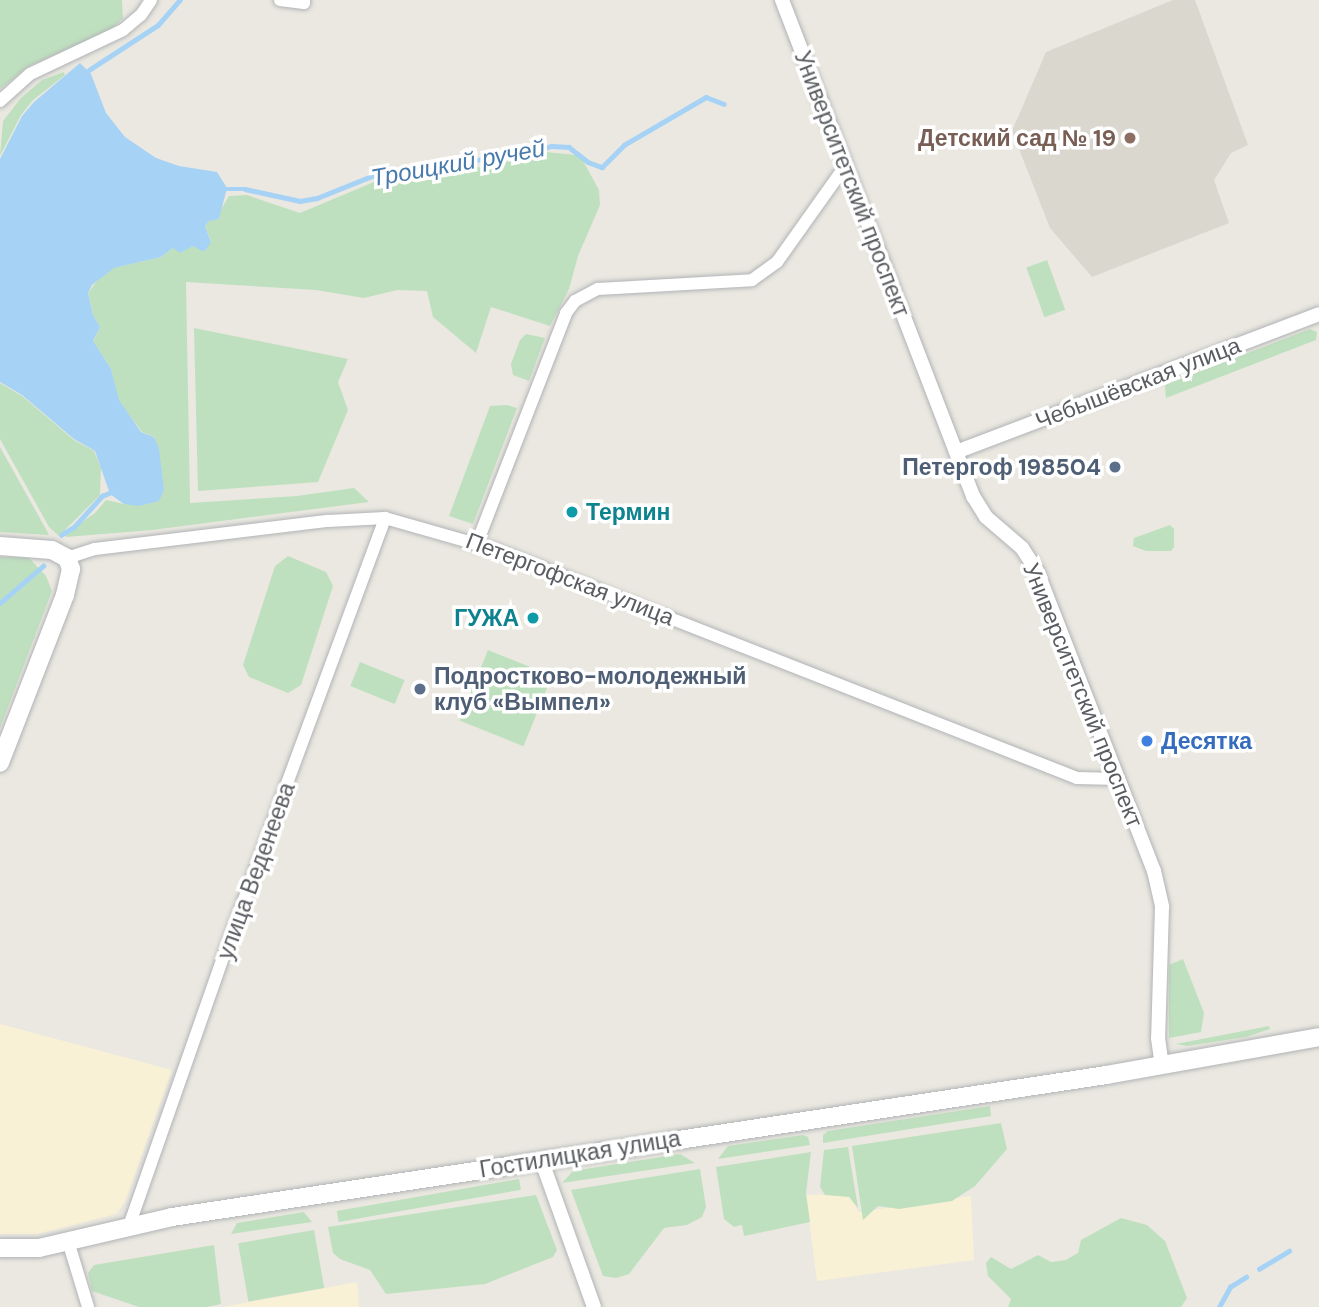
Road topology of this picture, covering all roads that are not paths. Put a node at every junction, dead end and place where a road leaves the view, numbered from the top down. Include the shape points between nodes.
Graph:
1 (151, 0) edge
2 (280, 0) edge
3 (782, 0) edge
4 (304, 2) edge
5 (0, 101) edge
6 (846, 166) junction
7 (1319, 314) edge
8 (956, 452) junction
9 (386, 518) junction
10 (477, 543) junction
11 (0, 546) edge
12 (67, 558) junction
13 (0, 763) edge
14 (1118, 779) junction
15 (1319, 1037) edge
16 (1162, 1066) junction
17 (541, 1160) junction
18 (129, 1226) junction
19 (68, 1241) junction
20 (0, 1248) edge
21 (88, 1307) edge
22 (594, 1307) edge

1 - 5 street via 123,30 30,74
2 - 4 street
3 - 6 street, Университетский проспект
6 - 8 street, Университетский проспект
6 - 10 street via 777,262 752,280 598,289 575,301 561,326
7 - 8 street, Чебышёвская улица
8 - 14 street, Университетский проспект via 979,508 1022,548 1037,571
9 - 10 street, Петергофская улица
9 - 12 street, Петергофская улица via 117,546
9 - 18 street, улица Веденеева via 230,937
10 - 14 street, Петергофская улица via 1077,778
11 - 12 main road via 52,550
12 - 13 main road via 70,579
14 - 16 street, Университетский проспект via 1161,893 1158,1038
15 - 16 main road, Гостилицкая улица
16 - 17 main road, Гостилицкая улица
17 - 18 main road, Гостилицкая улица
17 - 22 street
18 - 19 main road, Гостилицкая улица
19 - 20 main road, Гостилицкая улица via 39,1248
19 - 21 street

